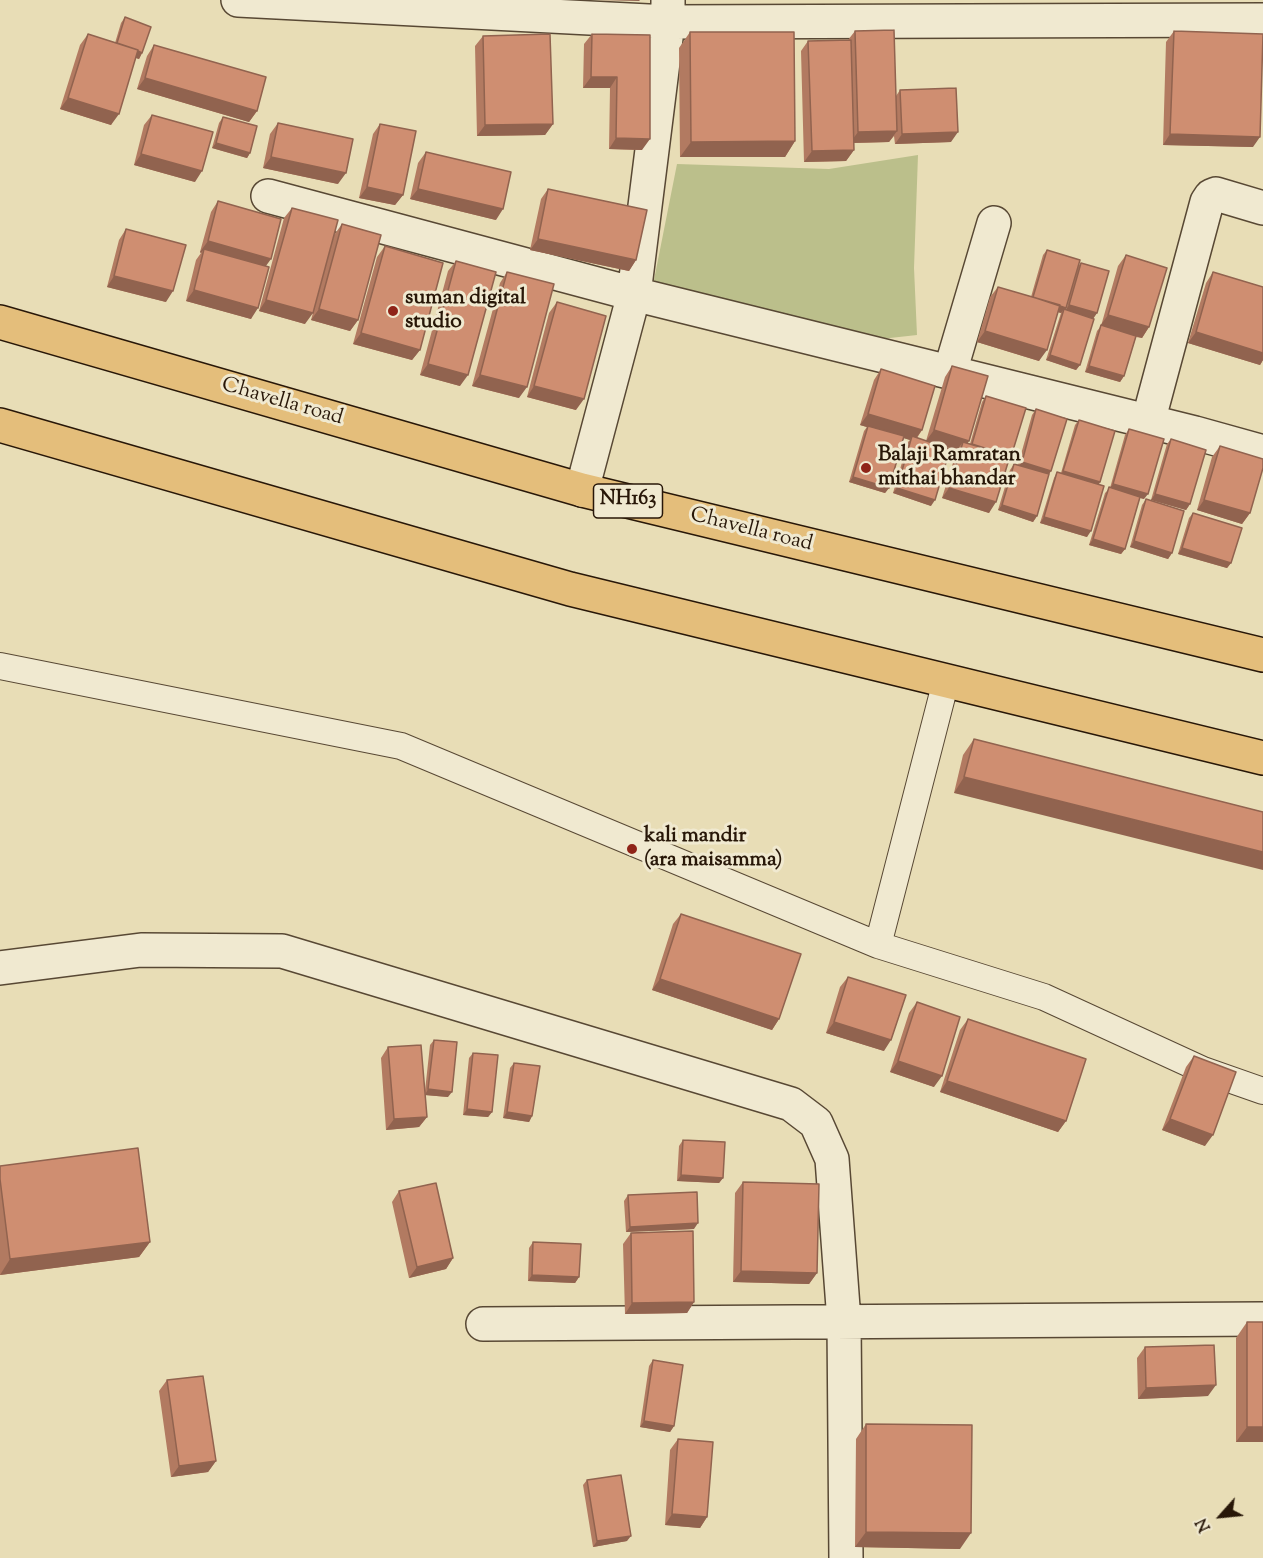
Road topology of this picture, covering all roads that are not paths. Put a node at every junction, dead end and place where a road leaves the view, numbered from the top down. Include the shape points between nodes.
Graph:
1 (238, 0) edge
2 (668, 11) edge
3 (1263, 20) edge
4 (268, 196) dead end
5 (1263, 208) edge
6 (994, 224) dead end
7 (634, 294) junction
8 (0, 322) edge
9 (950, 372) junction
10 (1148, 422) junction
11 (0, 425) edge
12 (1263, 452) edge
13 (582, 490) junction
14 (1263, 655) edge
15 (0, 666) edge
16 (946, 681) junction
17 (1263, 758) edge
18 (878, 945) junction
19 (0, 968) edge
20 (1263, 1091) edge
21 (1263, 1319) edge
22 (844, 1321) junction
23 (483, 1324) dead end
24 (846, 1558) edge

1 - 2 street
2 - 3 street
2 - 7 street
4 - 7 street
5 - 10 street via 1216,194 1207,202
6 - 9 street
7 - 9 street
7 - 13 street
8 - 13 highway, Chavella road / NH163
9 - 10 street
10 - 12 street
11 - 16 highway via 570,589
13 - 14 highway, Chavella road / NH163
15 - 18 lane via 401,746
16 - 17 highway
16 - 18 lane
18 - 20 lane via 1044,997 1203,1070
19 - 22 street via 141,950 282,951 791,1104 816,1123 832,1159
21 - 22 street
22 - 23 street
22 - 24 street

